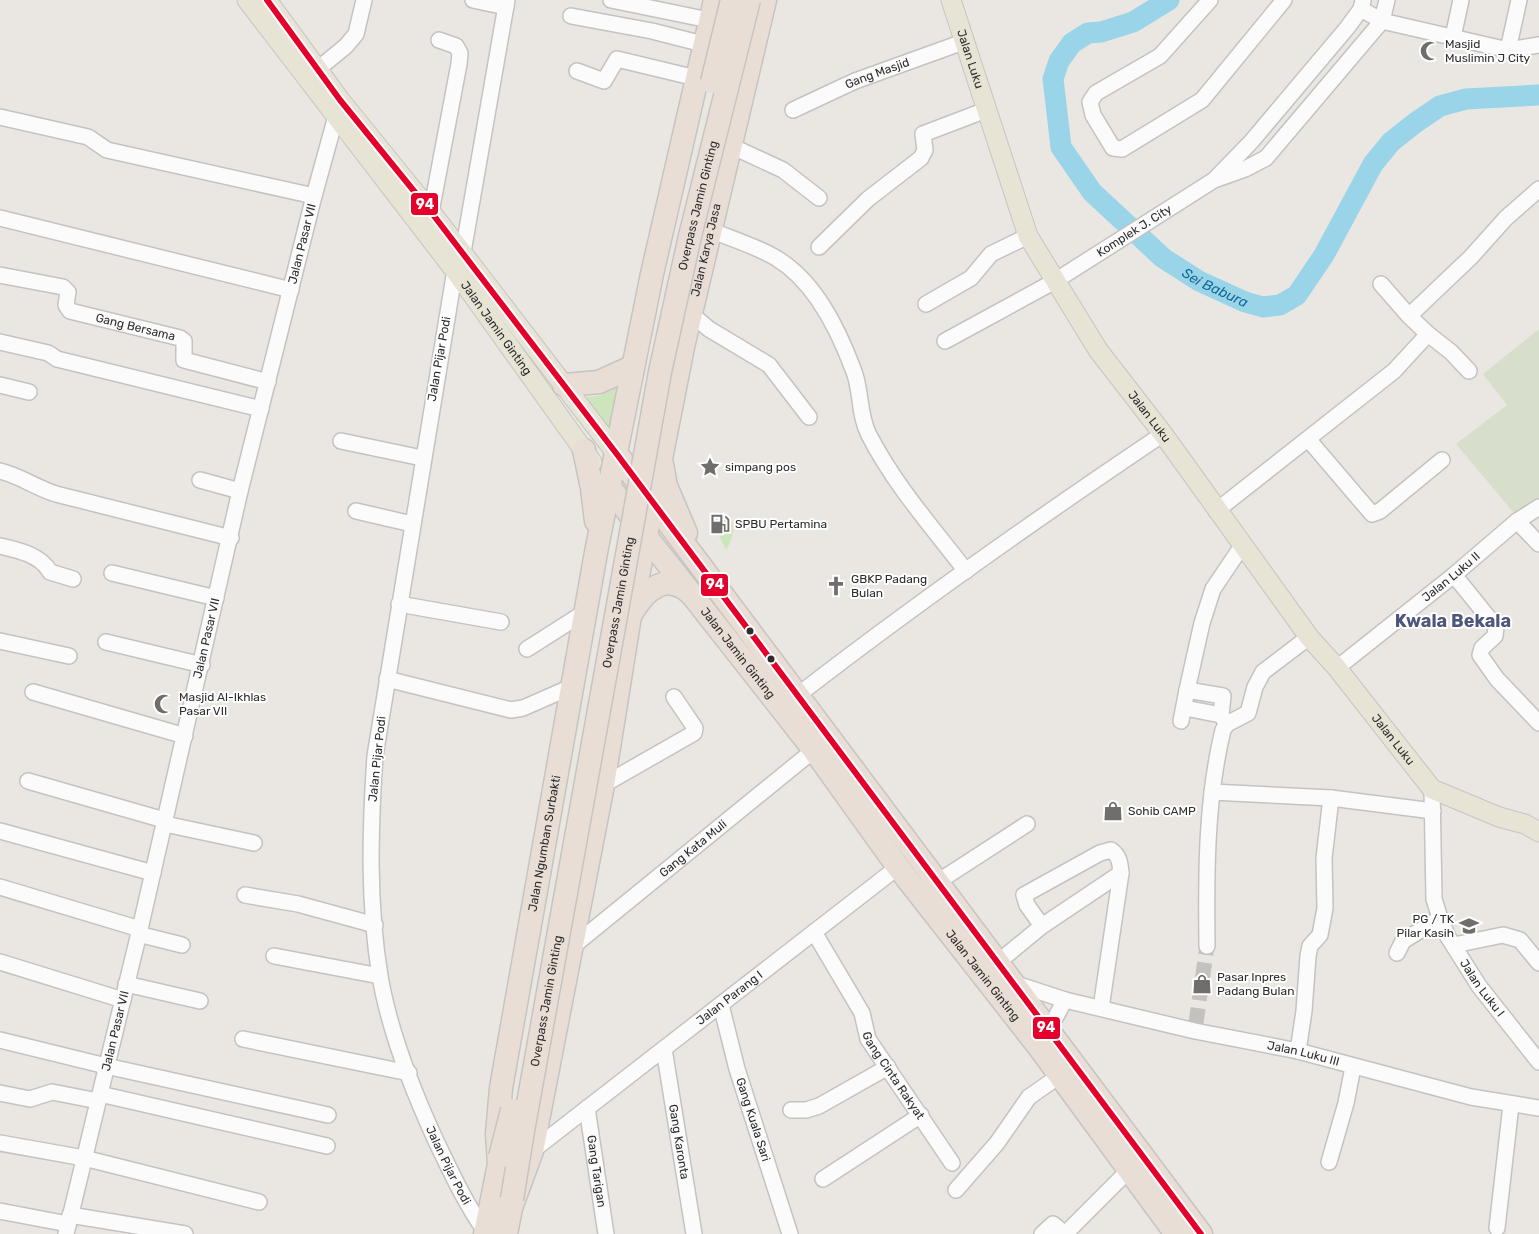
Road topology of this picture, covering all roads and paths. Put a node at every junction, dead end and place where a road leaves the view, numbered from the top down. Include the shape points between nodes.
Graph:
1 (247, 0) edge
2 (266, 0) edge
3 (364, 0) edge
4 (472, 0) edge
5 (611, 0) edge
6 (732, 0) edge
7 (749, 0) edge
8 (765, 0) edge
9 (1210, 0) edge
10 (1284, 0) edge
11 (1387, 0) edge
12 (1461, 0) edge
13 (1519, 0) edge
14 (954, 2) edge
15 (507, 4) edge
16 (1362, 4) edge
17 (712, 10) edge
18 (571, 16) dead end
19 (1382, 21) junction
20 (1347, 28) junction
21 (1453, 37) junction
22 (439, 40) dead end
23 (966, 41) junction
24 (1365, 41) junction
25 (703, 44) junction
26 (1539, 45) edge
27 (1508, 50) junction
28 (318, 69) junction
29 (577, 71) dead end
30 (696, 78) junction
31 (338, 109) junction
32 (793, 110) dead end
33 (986, 110) junction
34 (0, 117) edge
35 (1251, 142) junction
36 (729, 145) junction
37 (1266, 158) junction
38 (1214, 180) junction
39 (1539, 189) edge
40 (314, 196) junction
41 (819, 198) dead end
42 (432, 212) junction
43 (0, 218) edge
44 (710, 230) junction
45 (1028, 236) junction
46 (819, 246) dead end
47 (463, 252) junction
48 (455, 270) junction
49 (0, 275) edge
50 (1055, 281) junction
51 (1380, 284) dead end
52 (291, 290) junction
53 (926, 304) dead end
54 (690, 314) junction
55 (1409, 316) junction
56 (1428, 334) junction
57 (638, 338) junction
58 (945, 341) dead end
59 (0, 342) edge
60 (682, 347) junction
61 (632, 367) junction
62 (1469, 371) dead end
63 (268, 382) junction
64 (0, 385) edge
65 (564, 385) junction
66 (29, 392) dead end
67 (261, 409) junction
68 (809, 417) dead end
69 (1163, 434) junction
70 (1308, 439) junction
71 (341, 441) dead end
72 (584, 450) junction
73 (616, 453) junction
74 (661, 454) junction
75 (422, 458) junction
76 (1442, 460) dead end
77 (0, 471) edge
78 (200, 480) dead end
79 (609, 486) junction
80 (240, 491) junction
81 (652, 501) junction
82 (1539, 507) edge
83 (356, 511) dead end
84 (1216, 511) junction
85 (1516, 521) junction
86 (412, 524) junction
87 (645, 535) junction
88 (231, 538) junction
89 (1539, 544) edge
90 (0, 546) edge
91 (1242, 546) junction
92 (597, 547) junction
93 (700, 566) junction
94 (966, 571) junction
95 (112, 573) dead end
96 (1454, 575) junction
97 (73, 579) dead end
98 (590, 584) junction
99 (634, 593) junction
100 (216, 598) junction
101 (699, 602) junction
102 (399, 604) junction
103 (585, 612) junction
104 (630, 616) junction
105 (501, 622) dead end
106 (1309, 637) junction
107 (0, 640) edge
108 (106, 642) dead end
109 (527, 649) dead end
110 (69, 656) dead end
111 (202, 665) junction
112 (1337, 668) junction
113 (387, 679) junction
114 (570, 687) junction
115 (1187, 690) junction
116 (33, 692) dead end
117 (798, 695) junction
118 (674, 697) dead end
119 (1224, 719) junction
120 (1539, 724) edge
121 (185, 736) junction
122 (814, 750) junction
123 (28, 781) dead end
124 (602, 785) junction
125 (1432, 789) junction
126 (1212, 792) junction
127 (1331, 798) junction
128 (1433, 811) junction
129 (164, 822) junction
130 (1027, 824) dead end
131 (0, 831) edge
132 (1539, 832) edge
133 (254, 843) dead end
134 (898, 867) junction
135 (153, 873) junction
136 (1121, 873) junction
137 (936, 883) junction
138 (0, 887) edge
139 (245, 895) dead end
140 (1440, 918) junction
141 (375, 925) junction
142 (1042, 926) junction
143 (139, 931) junction
144 (814, 932) junction
145 (182, 944) dead end
146 (1454, 945) junction
147 (1207, 946) tunnel mouth
148 (572, 947) junction
149 (1397, 953) dead end
150 (274, 956) dead end
151 (0, 962) edge
152 (997, 963) junction
153 (1539, 963) edge
154 (380, 976) junction
155 (1013, 983) junction
156 (126, 984) junction
157 (122, 1000) junction
158 (1065, 1000) junction
159 (200, 1002) dead end
160 (721, 1004) junction
161 (1101, 1008) junction
162 (1048, 1031) junction
163 (243, 1039) dead end
164 (0, 1040) edge
165 (664, 1048) junction
166 (1298, 1051) junction
167 (1539, 1062) edge
168 (106, 1066) junction
169 (888, 1067) junction
170 (1353, 1067) junction
171 (409, 1073) junction
172 (1059, 1076) junction
173 (0, 1093) edge
174 (99, 1097) junction
175 (1512, 1105) junction
176 (541, 1108) junction
177 (587, 1108) junction
178 (1539, 1108) edge
179 (791, 1110) dead end
180 (328, 1115) dead end
181 (921, 1115) junction
182 (561, 1129) junction
183 (0, 1143) edge
184 (327, 1146) dead end
185 (532, 1151) junction
186 (84, 1158) junction
187 (499, 1160) junction
188 (1329, 1162) dead end
189 (952, 1163) dead end
190 (1128, 1171) junction
191 (823, 1179) dead end
192 (956, 1190) dead end
193 (259, 1202) dead end
194 (512, 1204) junction
195 (0, 1211) edge
196 (68, 1224) edge
197 (1498, 1228) dead end
198 (492, 1233) edge
199 (185, 1234) edge
200 (606, 1234) edge
201 (694, 1234) edge
202 (790, 1234) edge
203 (1042, 1234) edge
204 (1065, 1234) edge
205 (1176, 1234) edge
206 (1200, 1234) edge

1 - 31 main road, Jalan Jamin Ginting
2 - 28 main road, Jalan Jamin Ginting
3 - 28 street via 356,34
4 - 15 street
5 - 17 street
6 - 187 highway, Overpass Jamin Ginting, bridge via 679,216 646,370 511,1115
7 - 194 highway, Overpass Jamin Ginting, bridge via 660,372
8 - 36 highway, Jalan Karya Jasa
9 - 10 street via 1160,56 1096,93 1090,102 1093,115 1113,148 1122,149 1202,100
11 - 19 street
12 - 21 street
13 - 27 street
14 - 23 main road, Jalan Luku
15 - 47 street
16 - 19 street
16 - 20 street
17 - 25 highway
18 - 25 street
19 - 21 street
19 - 24 street
20 - 24 street
20 - 35 street
21 - 27 street
22 - 42 street via 456,46 460,54
23 - 32 street, Gang Masjid via 855,81
23 - 33 main road, Jalan Luku
24 - 37 street
25 - 30 highway
26 - 27 street
28 - 31 main road, Jalan Jamin Ginting
29 - 30 street via 604,80 617,59
30 - 57 highway
31 - 40 street, Jalan Pasar VII
31 - 42 main road, Jalan Jamin Ginting
31 - 48 main road, Jalan Jamin Ginting
33 - 45 main road, Jalan Luku
33 - 46 street via 923,134 925,150 921,158 868,198
34 - 40 street via 82,135 107,150
35 - 37 street
35 - 38 street
36 - 41 street via 783,170
36 - 44 highway, Jalan Karya Jasa
37 - 38 street
38 - 50 street, Komplek J. City
39 - 55 street
40 - 52 street, Jalan Pasar VII
42 - 47 main road, Jalan Jamin Ginting
43 - 52 street
44 - 54 highway, Jalan Karya Jasa
44 - 94 street via 778,259 812,292 827,312 854,370 859,403 869,434 910,498
45 - 50 main road, Jalan Luku
45 - 53 street via 990,254 967,281
47 - 65 main road, Jalan Jamin Ginting
48 - 72 main road, Jalan Jamin Ginting
48 - 75 street, Jalan Pijar Podi
49 - 63 street, Gang Bersama via 63,288 68,292 66,305 70,311 180,338 184,341 184,360
50 - 58 street, Komplek J. City
50 - 69 main road, Jalan Luku via 1098,350
51 - 55 street
52 - 63 street, Jalan Pasar VII
54 - 60 highway, Jalan Karya Jasa
54 - 68 street via 769,365
55 - 56 street
56 - 62 street
56 - 70 street via 1394,371
57 - 60 highway via 659,349
57 - 61 highway
59 - 67 street
60 - 74 highway, Jalan Karya Jasa
61 - 65 highway via 600,382
61 - 73 highway
63 - 67 street, Jalan Pasar VII
64 - 66 street
65 - 73 main road, Jalan Jamin Ginting
67 - 80 street, Jalan Pasar VII
69 - 84 main road, Jalan Luku
69 - 94 street
70 - 76 street via 1372,514 1380,511
70 - 84 street
71 - 75 street
72 - 79 main road, Jalan Jamin Ginting
72 - 92 highway via 594,498
73 - 79 highway, Jalan Ngumban Surbakti
73 - 81 highway, Jalan Jamin Ginting
74 - 81 highway, Jalan Karya Jasa
74 - 93 highway via 666,486
75 - 86 street, Jalan Pijar Podi
77 - 88 street via 56,494
78 - 80 street
79 - 87 highway, Jalan Jamin Ginting
79 - 92 highway, Jalan Ngumban Surbakti
80 - 88 street, Jalan Pasar VII
81 - 87 highway
81 - 93 highway, Jalan Jamin Ginting
82 - 85 street, Jalan Luku II
83 - 86 street
84 - 91 main road, Jalan Luku
85 - 89 street
85 - 96 street, Jalan Luku II
86 - 102 street, Jalan Pijar Podi
87 - 99 highway
87 - 101 highway, Jalan Jamin Ginting
88 - 100 street, Jalan Pasar VII
90 - 97 street via 36,558 50,572
91 - 106 main road, Jalan Luku
91 - 115 street via 1211,596
92 - 98 highway, Jalan Ngumban Surbakti
93 - 117 highway, Jalan Jamin Ginting
94 - 117 street via 900,616
95 - 100 street
96 - 112 street, Jalan Luku II
96 - 120 street via 1496,627 1495,636 1482,648 1480,655 1497,679
98 - 99 highway via 613,585
98 - 103 highway, Jalan Ngumban Surbakti
99 - 104 highway
100 - 111 street, Jalan Pasar VII
101 - 104 highway via 676,584 663,584 649,590
101 - 122 highway, Jalan Jamin Ginting
102 - 105 street
102 - 113 street, Jalan Pijar Podi
103 - 109 street
103 - 114 highway, Jalan Ngumban Surbakti
104 - 124 highway
106 - 112 main road, Jalan Luku
106 - 119 street via 1263,672 1255,686 1248,713
107 - 110 street
108 - 111 street
111 - 121 street, Jalan Pasar VII
112 - 125 main road, Jalan Luku
113 - 114 street via 511,710
113 - 141 street, Jalan Pijar Podi via 375,756 370,819
114 - 187 highway, Jalan Ngumban Surbakti via 501,1088 497,1134
115 - 119 street via 1223,696
115 - 119 street via 1185,715
116 - 121 street
117 - 137 highway, Jalan Jamin Ginting
118 - 124 street via 695,728 694,732
119 - 126 street
121 - 129 street, Jalan Pasar VII
122 - 134 highway, Jalan Jamin Ginting
122 - 148 street, Gang Kata Muli
123 - 129 street
124 - 148 highway
125 - 128 street, Jalan Luku I
125 - 132 main road
126 - 127 street
126 - 147 street via 1206,899
127 - 128 street
127 - 166 street via 1324,858 1324,908 1320,935 1310,946 1308,956
128 - 140 street, Jalan Luku I via 1434,899
129 - 133 street
129 - 135 street, Jalan Pasar VII
130 - 137 street
131 - 135 street
134 - 144 street, Jalan Parang I
134 - 172 highway, Jalan Jamin Ginting
135 - 143 street, Jalan Pasar VII
136 - 142 street
136 - 142 street via 1118,858 1111,850 1026,892 1024,901
136 - 161 street
137 - 152 highway, Jalan Jamin Ginting
138 - 143 street
139 - 141 street via 308,906
140 - 146 street, Jalan Luku I
140 - 149 street via 1403,941
141 - 154 street, Jalan Pijar Podi
142 - 152 street
143 - 145 street
143 - 156 street, Jalan Pasar VII
144 - 160 street, Jalan Parang I
144 - 169 street, Gang Cinta Rakyat via 862,1013 868,1039
146 - 153 street via 1503,935 1520,940
146 - 167 street, Jalan Luku I via 1479,986
148 - 176 highway
150 - 154 street
151 - 157 street
152 - 155 highway, Jalan Jamin Ginting
154 - 171 street, Jalan Pijar Podi
155 - 158 street, Jalan Luku III
155 - 162 highway, Jalan Jamin Ginting
156 - 157 street, Jalan Pasar VII
156 - 159 street
157 - 168 street, Jalan Pasar VII
158 - 161 street, Jalan Luku III
158 - 162 street
160 - 165 street, Jalan Parang I
160 - 202 street, Gang Kuala Sari via 737,1070
161 - 166 street, Jalan Luku III
162 - 206 highway, Jalan Jamin Ginting
163 - 171 street
164 - 168 street
165 - 177 street, Jalan Parang I
165 - 201 street, Gang Karonta
166 - 170 street, Jalan Luku III
168 - 174 street, Jalan Pasar VII
168 - 180 street
169 - 179 street via 825,1104 806,1110
169 - 181 street, Gang Cinta Rakyat
170 - 175 street, Jalan Luku III
170 - 188 street
171 - 198 street, Jalan Pijar Podi via 424,1115 467,1205
172 - 190 highway, Jalan Jamin Ginting
172 - 192 street via 1029,1098 997,1143
173 - 174 street via 30,1099 52,1092
174 - 184 street
174 - 186 street, Jalan Pasar VII
175 - 178 street, Jalan Luku III
175 - 197 street
176 - 182 street via 550,1122
176 - 185 highway
177 - 182 street, Jalan Parang I
177 - 200 street, Gang Tarigan
181 - 189 street
181 - 191 street, Gang Cinta Rakyat
182 - 185 street, Jalan Parang I
183 - 186 street
185 - 194 highway
186 - 193 street
186 - 196 street, Jalan Pasar VII
187 - 198 highway, Jalan Ngumban Surbakti
190 - 204 street
190 - 205 highway, Jalan Jamin Ginting
194 - 198 highway
195 - 196 street
196 - 199 street
203 - 204 street via 1054,1224

